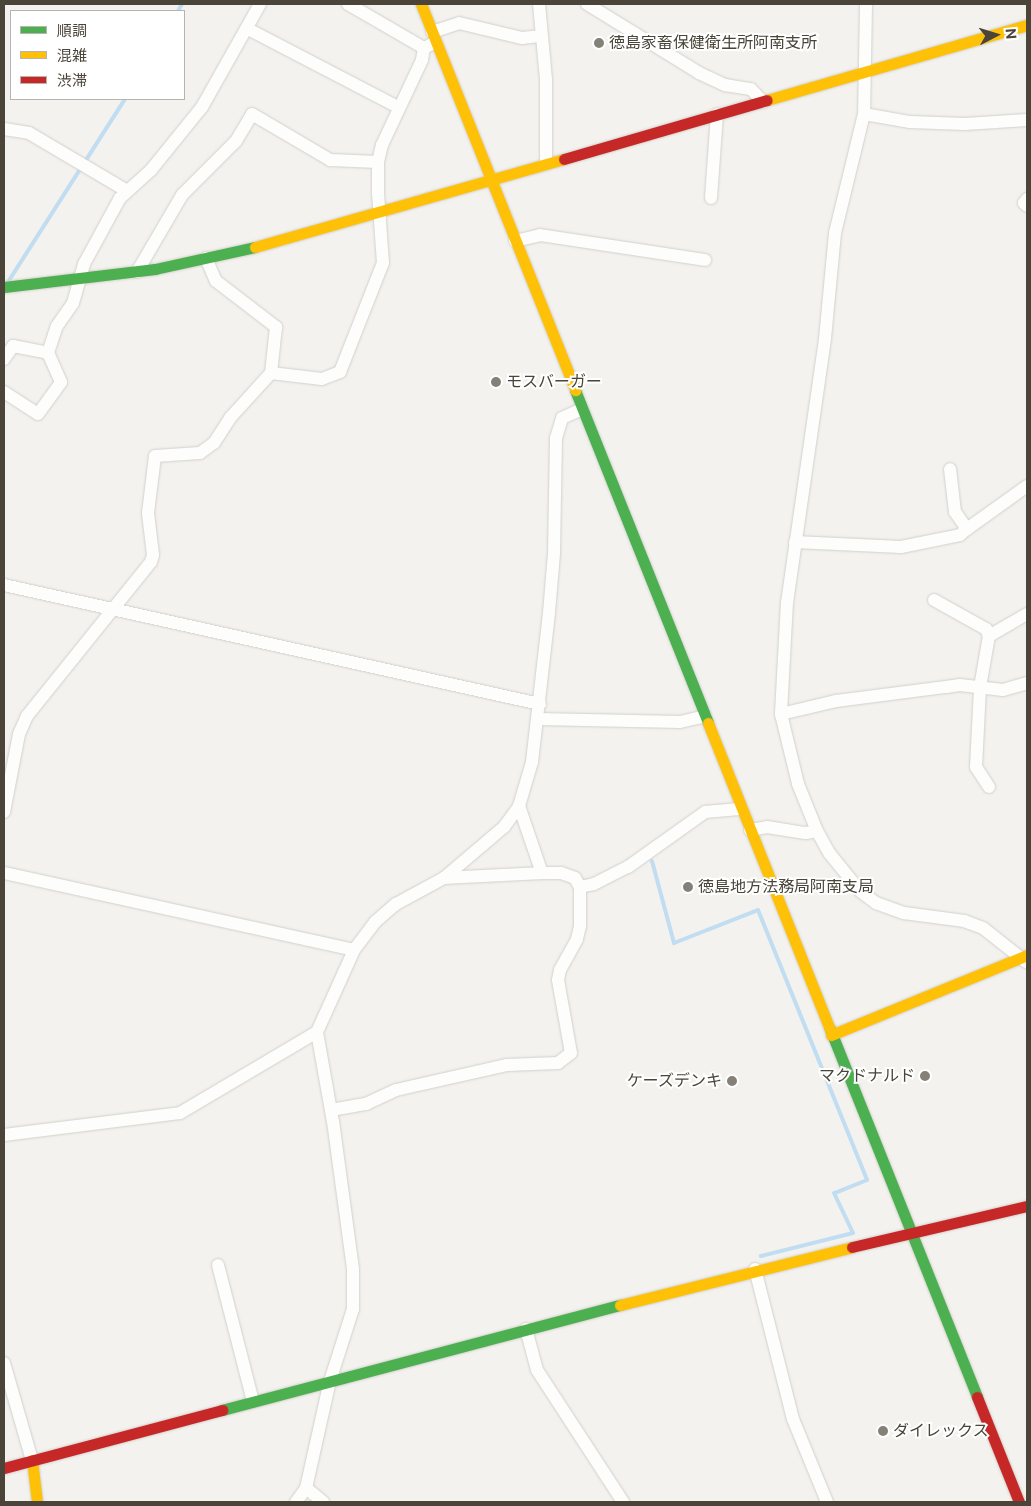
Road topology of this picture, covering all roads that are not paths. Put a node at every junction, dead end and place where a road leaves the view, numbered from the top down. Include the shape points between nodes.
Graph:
1 (260, 4) edge
2 (348, 4) edge
3 (422, 4) edge
4 (539, 4) edge
5 (587, 4) edge
6 (866, 4) edge
7 (1027, 25) edge
8 (248, 29) junction
9 (540, 36) junction
10 (435, 37) junction
11 (424, 48) junction
12 (864, 72) junction
13 (762, 102) junction
14 (398, 107) junction
15 (717, 114) junction
16 (864, 114) junction
17 (1027, 120) edge
18 (4, 129) edge
19 (378, 162) junction
20 (546, 164) junction
21 (491, 181) junction
22 (126, 191) junction
23 (711, 198) dead end
24 (1027, 199) edge
25 (1027, 206) edge
26 (380, 212) junction
27 (515, 240) junction
28 (206, 258) junction
29 (705, 260) dead end
30 (137, 272) junction
31 (80, 280) junction
32 (4, 287) edge
33 (48, 353) junction
34 (4, 359) edge
35 (271, 373) junction
36 (4, 392) edge
37 (582, 408) junction
38 (950, 469) dead end
39 (1027, 486) edge
40 (967, 530) junction
41 (795, 542) junction
42 (4, 585) edge
43 (934, 600) dead end
44 (115, 608) junction
45 (1027, 614) edge
46 (989, 636) junction
47 (1027, 683) edge
48 (980, 687) junction
49 (540, 704) junction
50 (781, 714) junction
51 (705, 716) junction
52 (538, 719) junction
53 (989, 787) dead end
54 (519, 806) junction
55 (742, 809) junction
56 (4, 812) edge
57 (750, 830) junction
58 (817, 831) junction
59 (4, 873) edge
60 (542, 873) junction
61 (444, 878) junction
62 (580, 887) junction
63 (354, 950) junction
64 (1025, 959) edge
65 (317, 1032) junction
66 (831, 1034) junction
67 (331, 1110) junction
68 (4, 1136) edge
69 (1027, 1206) edge
70 (910, 1232) junction
71 (218, 1265) dead end
72 (755, 1268) junction
73 (526, 1329) junction
74 (4, 1362) edge
75 (330, 1381) junction
76 (254, 1402) junction
77 (32, 1460) junction
78 (4, 1468) edge
79 (306, 1488) junction
80 (37, 1502) edge
81 (296, 1502) edge
82 (323, 1502) edge
83 (623, 1502) edge
84 (827, 1502) edge
85 (1019, 1502) edge

1 - 8 street
2 - 11 street
3 - 10 street
4 - 9 street
5 - 13 street via 699,73 725,84 751,89
6 - 12 street
7 - 12 street
8 - 14 street
8 - 22 street via 202,107 151,170
9 - 10 street via 522,38 459,23
9 - 20 street via 546,80
10 - 11 street
10 - 21 street
11 - 14 street via 422,60
12 - 13 street
12 - 16 street
13 - 15 street
14 - 19 street
15 - 20 street
15 - 23 street
16 - 17 street via 910,122 965,124
16 - 41 street via 836,223 826,300 825,338
18 - 22 street via 29,133
19 - 26 street
19 - 30 street via 330,160 252,114 236,141 182,194
20 - 21 street
21 - 26 street
21 - 27 street
22 - 31 street via 84,264
24 - 25 street via 1024,203
26 - 28 street
26 - 35 street via 383,263 340,372 322,380
27 - 29 street via 540,235
27 - 37 street
28 - 30 street
28 - 35 street via 216,281 276,327
30 - 31 street
31 - 32 street
31 - 33 street
33 - 34 street via 13,346
33 - 36 street via 61,382 38,414
35 - 44 street via 230,418 214,443 200,454 155,456 148,513 154,555
37 - 49 street via 562,418 556,438 554,553
37 - 51 street
38 - 40 street via 955,512
39 - 40 street
40 - 41 street via 953,538 901,547
41 - 50 street via 787,602
42 - 44 street
43 - 46 street via 986,629
44 - 49 street
44 - 56 street via 28,716 19,734
45 - 46 street
46 - 48 street
47 - 48 street via 1013,689
48 - 50 street via 960,685 836,701
48 - 53 street via 976,767
49 - 52 street
50 - 58 street via 798,784
51 - 52 street via 680,722
51 - 55 street
52 - 54 street via 532,762
54 - 60 street
54 - 61 street via 504,827
55 - 57 street
55 - 62 street via 705,812 628,867 594,884
57 - 58 street via 767,827 806,833
57 - 66 street
58 - 64 street via 830,854 860,891 876,903 904,913 964,920 983,928
59 - 63 street
60 - 61 street
60 - 62 street via 575,878
61 - 63 street via 396,904 375,922
62 - 67 street via 577,940 558,980 572,1043 568,1059 545,1065 507,1065 396,1090 366,1104
63 - 65 street
64 - 66 street
65 - 67 street
65 - 68 street via 180,1113
66 - 70 street
67 - 75 street via 353,1269 353,1309
69 - 70 street
70 - 72 street
70 - 85 street
71 - 76 street
72 - 73 street
72 - 84 street via 793,1419
73 - 75 street
73 - 83 street via 537,1370
74 - 77 street
75 - 76 street
75 - 79 street
76 - 77 street
77 - 78 street
77 - 80 street
79 - 81 street
79 - 82 street

